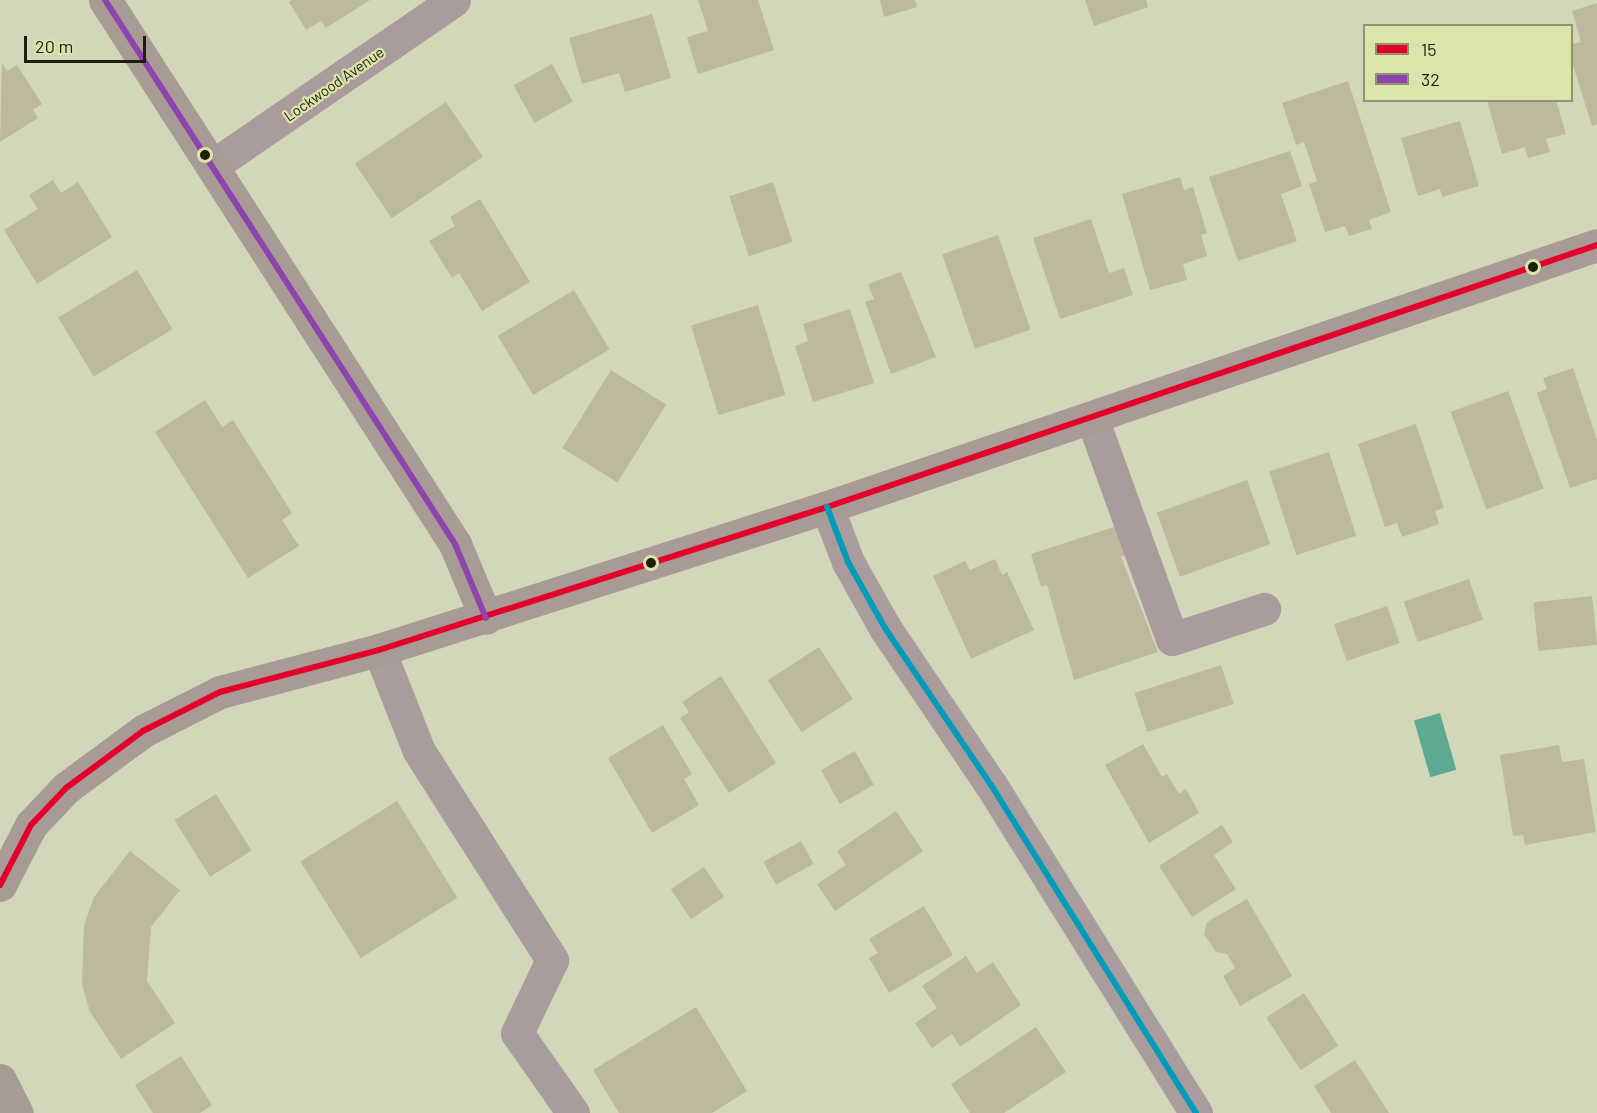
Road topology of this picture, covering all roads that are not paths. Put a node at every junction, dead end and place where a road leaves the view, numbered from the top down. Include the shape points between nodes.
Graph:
1 (105, 0) edge
2 (454, 0) edge
3 (212, 166) junction
4 (1597, 245) edge
5 (1092, 418) junction
6 (827, 507) junction
7 (1264, 609) dead end
8 (486, 618) junction
9 (380, 650) junction
10 (0, 885) edge
11 (0, 1080) edge
12 (17, 1113) edge
13 (573, 1113) edge
14 (1196, 1113) edge

1 - 3 main road
2 - 3 street, Lockwood Avenue
3 - 8 main road via 455,544
4 - 5 main road
5 - 6 main road
5 - 7 street via 1172,639
6 - 8 main road
6 - 14 street via 848,562 885,628 991,785
8 - 9 main road
9 - 10 main road via 220,692 143,731 66,788 31,825
9 - 13 street via 419,751 552,960 517,1033
11 - 12 main road

